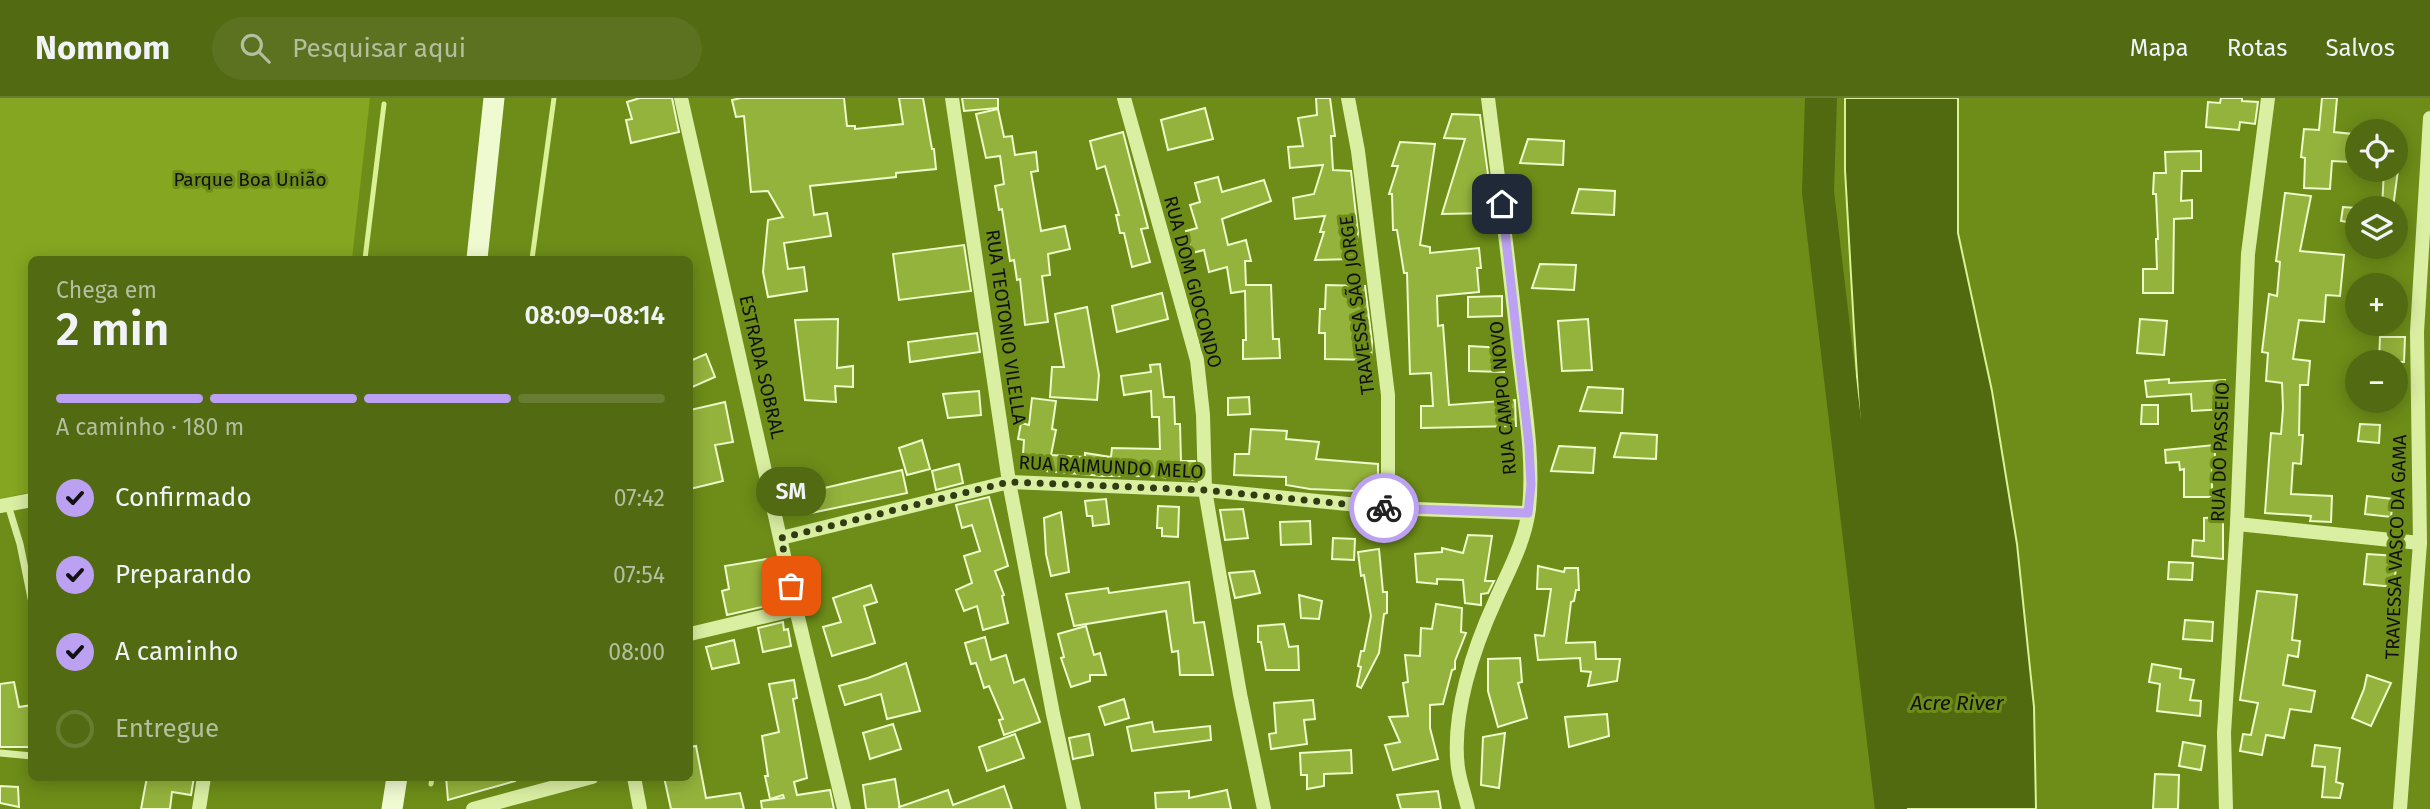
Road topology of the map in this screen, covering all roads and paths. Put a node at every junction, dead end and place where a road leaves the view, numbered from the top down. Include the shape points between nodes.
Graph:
1 (494, 98) edge
2 (681, 98) edge
3 (952, 98) edge
4 (1124, 98) edge
5 (1348, 98) edge
6 (1488, 98) edge
7 (2268, 98) edge
8 (2430, 118) edge
9 (477, 256) edge
10 (1009, 482) junction
11 (1205, 490) junction
12 (28, 501) edge
13 (4, 505) edge
14 (1388, 509) junction
15 (1528, 513) junction
16 (2237, 524) junction
17 (781, 538) junction
18 (2420, 543) junction
19 (28, 583) edge
20 (796, 609) junction
21 (693, 633) edge
22 (0, 753) edge
23 (28, 756) edge
24 (203, 781) edge
25 (396, 781) edge
26 (577, 781) edge
27 (635, 781) edge
28 (199, 809) edge
29 (392, 809) edge
30 (473, 809) edge
31 (640, 809) edge
32 (844, 809) edge
33 (1074, 809) edge
34 (1264, 809) edge
35 (1468, 809) edge
36 (2226, 809) edge
37 (2400, 809) edge

1 - 9 street
2 - 17 street, ESTRADA SOBRAL
3 - 10 street, RUA TEOTONIO VILELLA
4 - 11 street, RUA DOM GIOCONDO via 1197,360
5 - 14 street, TRAVESSA SÃO JORGE via 1388,395
6 - 15 street, RUA CAMPO NOVO via 1529,445
7 - 16 street, RUA DO PASSEIO via 2248,254
8 - 18 street, TRAVESSA VASCO DA GAMA via 2417,332
10 - 11 street, RUA RAIMUNDO MELO
10 - 17 street, RUA RAIMUNDO MELO
10 - 33 street, RUA TEOTONIO VILELLA
11 - 14 street, RUA RAIMUNDO MELO
11 - 34 street, RUA DOM GIOCONDO
12 - 13 street
13 - 19 lane via 20,544
14 - 15 street, RUA RAIMUNDO MELO
15 - 35 street, RUA CAMPO NOVO via 1521,544 1495,602 1460,707 1458,768
16 - 18 street
16 - 36 street, RUA DO PASSEIO via 2224,733
17 - 20 street, ESTRADA SOBRAL
18 - 37 street, TRAVESSA VASCO DA GAMA
20 - 21 street
20 - 32 street, ESTRADA SOBRAL
22 - 23 lane
24 - 28 street
25 - 29 street
26 - 30 street
27 - 31 street

